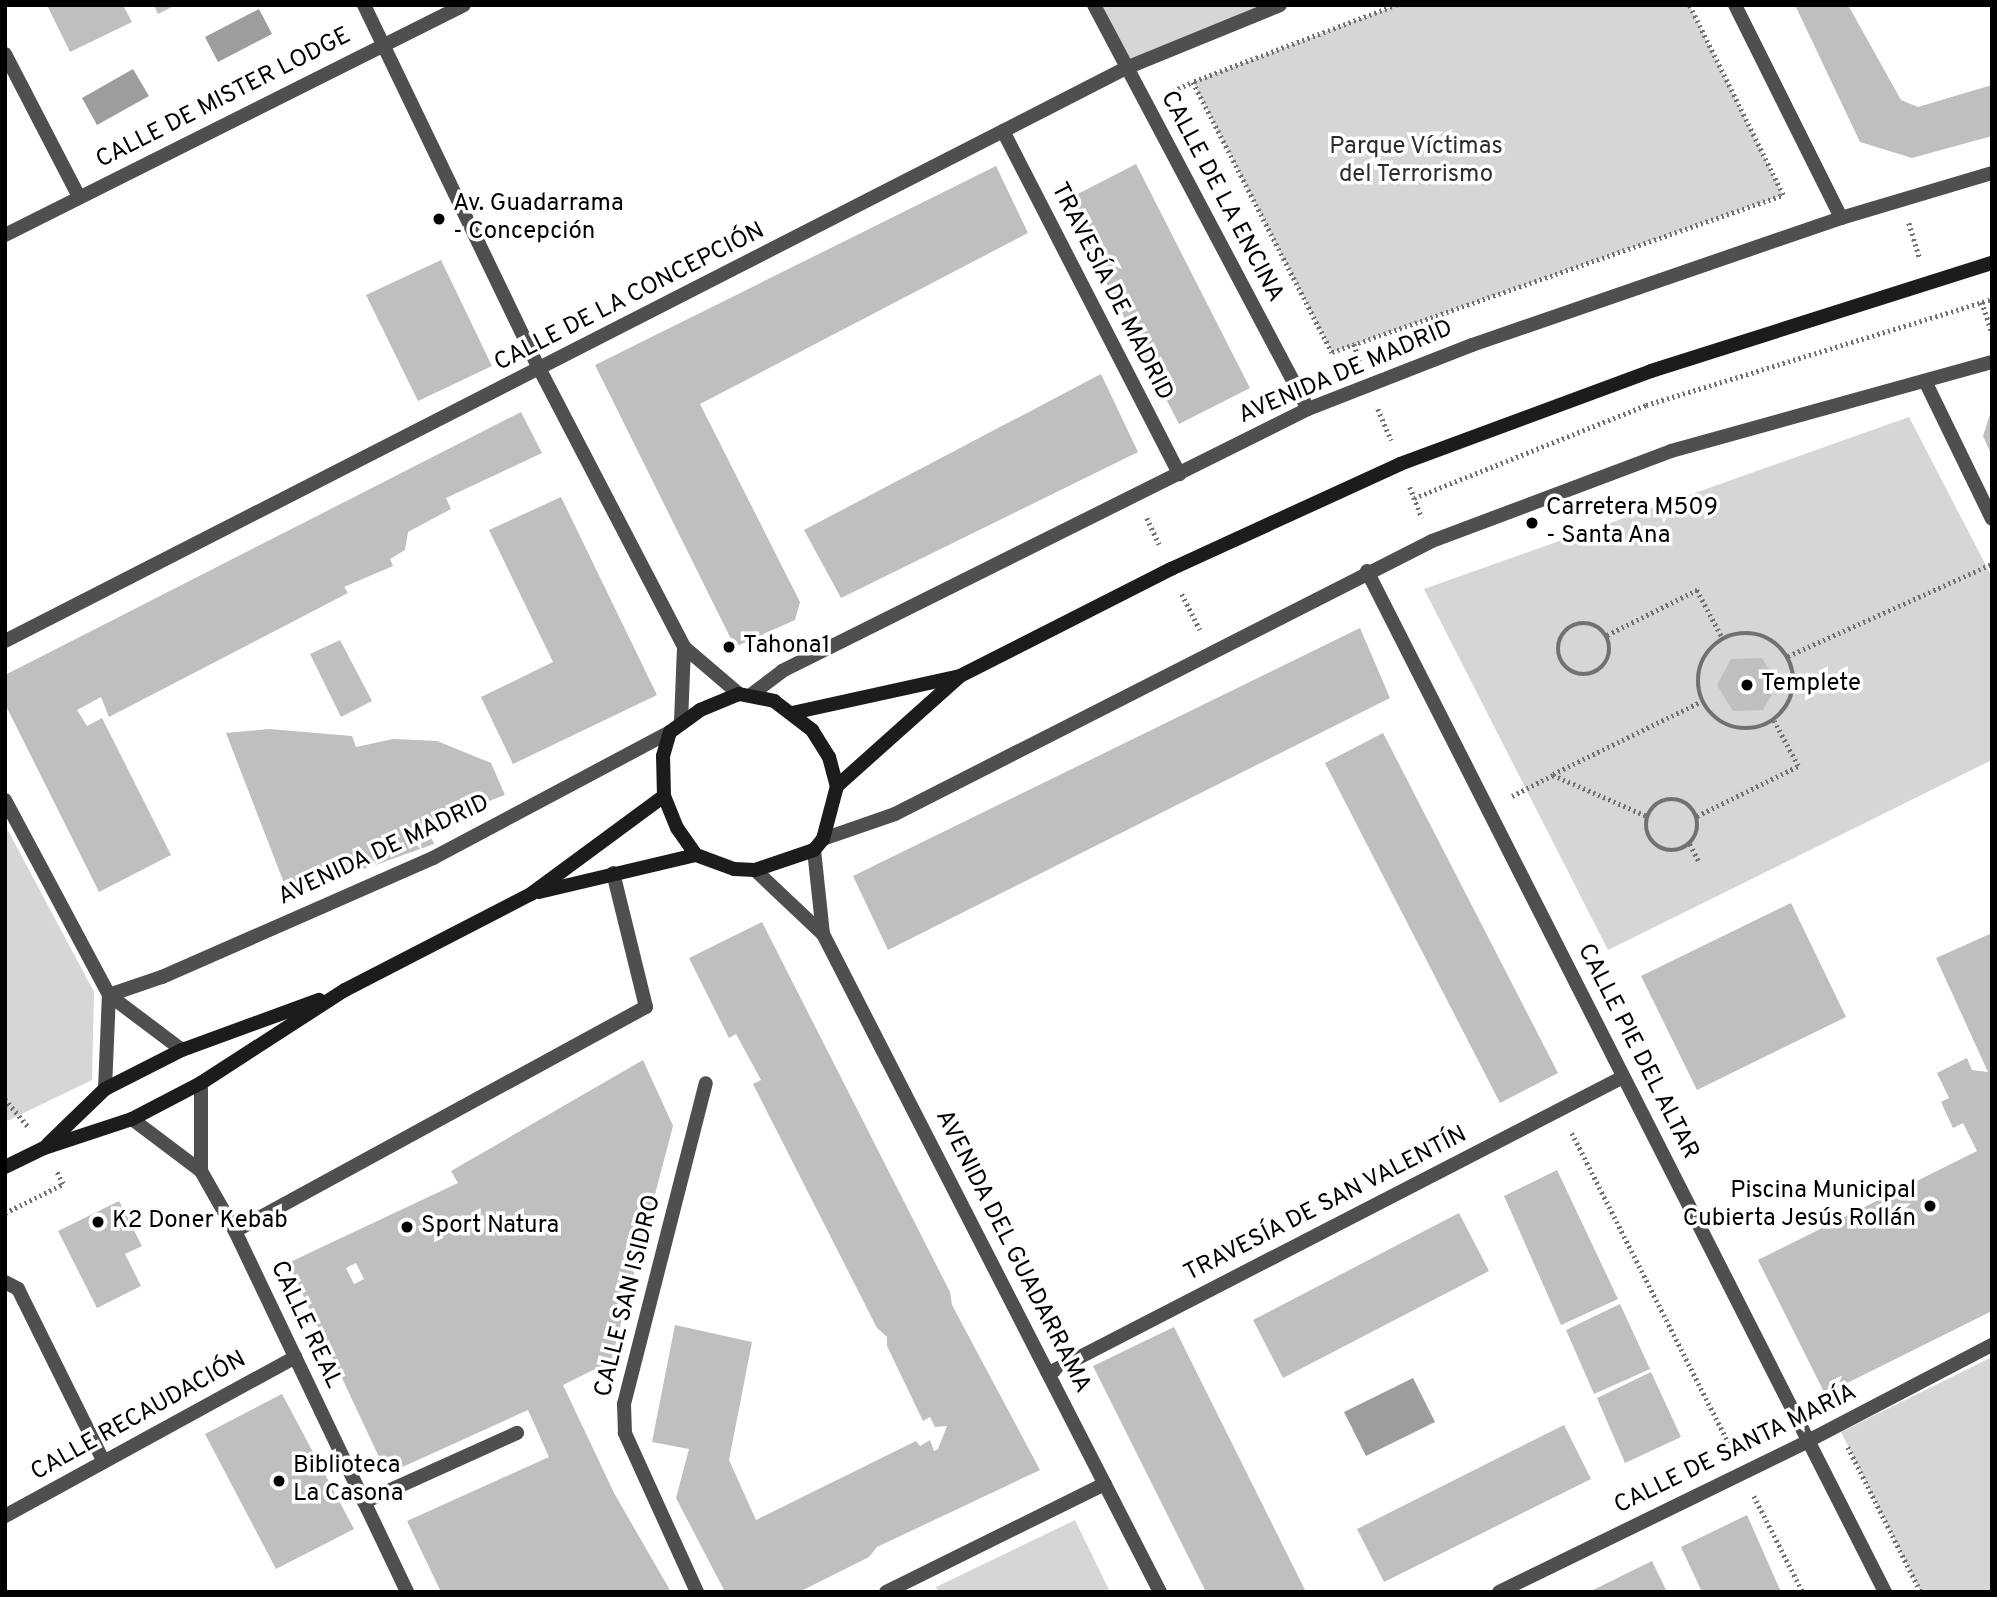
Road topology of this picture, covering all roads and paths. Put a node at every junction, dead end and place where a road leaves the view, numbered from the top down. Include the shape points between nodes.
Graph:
1 (365, 5) edge
2 (464, 5) edge
3 (1094, 5) edge
4 (1280, 5) edge
5 (1397, 5) edge
6 (1689, 5) edge
7 (1735, 5) edge
8 (384, 43) junction
9 (5, 54) edge
10 (1126, 68) junction
11 (1003, 131) junction
12 (1992, 173) edge
13 (79, 197) junction
14 (1901, 200) junction
15 (1841, 218) junction
16 (5, 235) edge
17 (1992, 263) edge
18 (1927, 281) junction
19 (1992, 299) edge
20 (1982, 302) junction
21 (1938, 315) junction
22 (1992, 334) edge
23 (1992, 362) edge
24 (540, 370) junction
25 (1925, 381) junction
26 (1307, 409) junction
27 (1179, 474) junction
28 (1414, 498) dead end
29 (1992, 519) edge
30 (1992, 564) edge
31 (1367, 571) junction
32 (1607, 635) junction
33 (1723, 639) junction
34 (5, 641) edge
35 (684, 648) junction
36 (1788, 656) junction
37 (960, 676) junction
38 (745, 694) junction
39 (1702, 701) junction
40 (792, 713) junction
41 (1774, 721) junction
42 (676, 727) junction
43 (1553, 775) junction
44 (837, 786) junction
45 (664, 796) junction
46 (5, 800) edge
47 (1489, 807) junction
48 (1647, 816) junction
49 (1697, 816) junction
50 (1690, 844) junction
51 (819, 845) junction
52 (696, 855) junction
53 (1699, 862) dead end
54 (755, 870) junction
55 (613, 873) junction
56 (531, 894) junction
57 (823, 934) junction
58 (345, 990) junction
59 (110, 995) junction
60 (182, 1050) junction
61 (1623, 1077) junction
62 (201, 1083) junction
63 (706, 1083) dead end
64 (105, 1089) junction
65 (5, 1099) edge
66 (132, 1119) junction
67 (1569, 1126) dead end
68 (44, 1147) junction
69 (5, 1167) edge
70 (201, 1171) junction
71 (5, 1213) edge
72 (235, 1231) junction
73 (5, 1282) edge
74 (1992, 1345) edge
75 (295, 1357) junction
76 (1049, 1373) junction
77 (517, 1433) dead end
78 (1808, 1441) junction
79 (1847, 1444) dead end
80 (104, 1462) junction
81 (1743, 1473) junction
82 (1105, 1484) junction
83 (364, 1502) junction
84 (5, 1516) edge
85 (892, 1590) edge
86 (407, 1592) edge
87 (698, 1592) edge
88 (1160, 1592) edge
89 (1499, 1592) edge
90 (1802, 1592) edge
91 (1885, 1592) edge
92 (1921, 1592) edge

1 - 8 street
2 - 8 street, CALLE DE MISTER LODGE
3 - 10 street, CALLE DE LA ENCINA
4 - 10 street, CALLE DE LA CONCEPCIÓN
5 - 6 path via 1193,82 1332,352 1783,195
7 - 15 street
8 - 13 street, CALLE DE MISTER LODGE
8 - 24 street
9 - 13 street
10 - 11 street, CALLE DE LA CONCEPCIÓN
10 - 26 street, CALLE DE LA ENCINA
11 - 24 street, CALLE DE LA CONCEPCIÓN
11 - 27 street, TRAVESÍA DE MADRID
12 - 14 street, AVENIDA DE MADRID
13 - 16 street, CALLE DE MISTER LODGE
14 - 15 street, AVENIDA DE MADRID
14 - 18 path
15 - 26 street, AVENIDA DE MADRID via 1472,345
17 - 18 main road
18 - 21 path
18 - 37 main road via 1651,371 1400,464 1171,569
19 - 20 path
20 - 21 path
20 - 22 path
21 - 28 path via 1646,404
23 - 25 street
24 - 34 street, CALLE DE LA CONCEPCIÓN
24 - 35 street
25 - 29 street
25 - 31 street via 1671,451 1526,504
26 - 27 street, AVENIDA DE MADRID
27 - 38 street, AVENIDA DE MADRID via 782,671
30 - 36 path
31 - 47 street, CALLE PIE DEL ALTAR
31 - 51 street via 895,814
32 - 32 path via 1590,623 1573,625 1560,637 1560,662 1573,674 1598,672 1610,658
32 - 33 path via 1697,590
33 - 36 path via 1759,634 1773,640
33 - 39 path via 1703,658 1698,674
35 - 38 street
35 - 42 street
36 - 41 path via 1795,681 1793,696
37 - 40 main road
37 - 44 main road
38 - 40 main road
38 - 42 main road
39 - 41 path via 1715,719 1729,726 1744,729
39 - 43 path
40 - 44 main road via 812,730 829,757
41 - 49 path via 1798,766
42 - 45 main road via 663,756
42 - 59 street, AVENIDA DE MADRID via 433,858 162,977
43 - 47 path
43 - 48 path
44 - 51 main road
45 - 52 main road via 677,828
45 - 56 main road
46 - 59 street
47 - 61 street, CALLE PIE DEL ALTAR
48 - 49 path via 1654,805 1669,798 1686,802
48 - 50 path via 1648,837 1660,849 1678,851
49 - 50 path via 1697,834
50 - 53 path
51 - 54 main road
51 - 57 street, AVENIDA DEL GUADARRAMA
52 - 54 main road via 734,869
52 - 55 main road
54 - 57 street, AVENIDA DEL GUADARRAMA
55 - 56 main road
55 - 72 street via 646,1007
56 - 58 main road
57 - 76 street, AVENIDA DEL GUADARRAMA
58 - 60 main road
58 - 62 main road
59 - 60 street
59 - 64 street
60 - 64 main road
61 - 76 street, TRAVESÍA DE SAN VALENTÍN
61 - 78 street, CALLE PIE DEL ALTAR
62 - 66 main road
62 - 70 street, CALLE REAL
63 - 87 street, CALLE SAN ISIDRO via 624,1404 625,1433
64 - 68 main road
65 - 68 path
66 - 68 main road
66 - 70 street, CALLE REAL
67 - 81 path
68 - 69 main road
68 - 71 path via 63,1184
70 - 72 street, CALLE REAL
72 - 75 street, CALLE REAL
73 - 80 street via 18,1289
74 - 78 street, CALLE DE SANTA MARÍA
75 - 80 street, CALLE RECAUDACIÓN
75 - 83 street, CALLE REAL
76 - 82 street, AVENIDA DEL GUADARRAMA
77 - 83 street
78 - 81 street, CALLE DE SANTA MARÍA
78 - 91 street, CALLE PIE DEL ALTAR
79 - 92 path
80 - 84 street, CALLE RECAUDACIÓN
81 - 89 street, CALLE DE SANTA MARÍA
81 - 90 path
82 - 85 street
82 - 88 street, AVENIDA DEL GUADARRAMA
83 - 86 street, CALLE REAL

